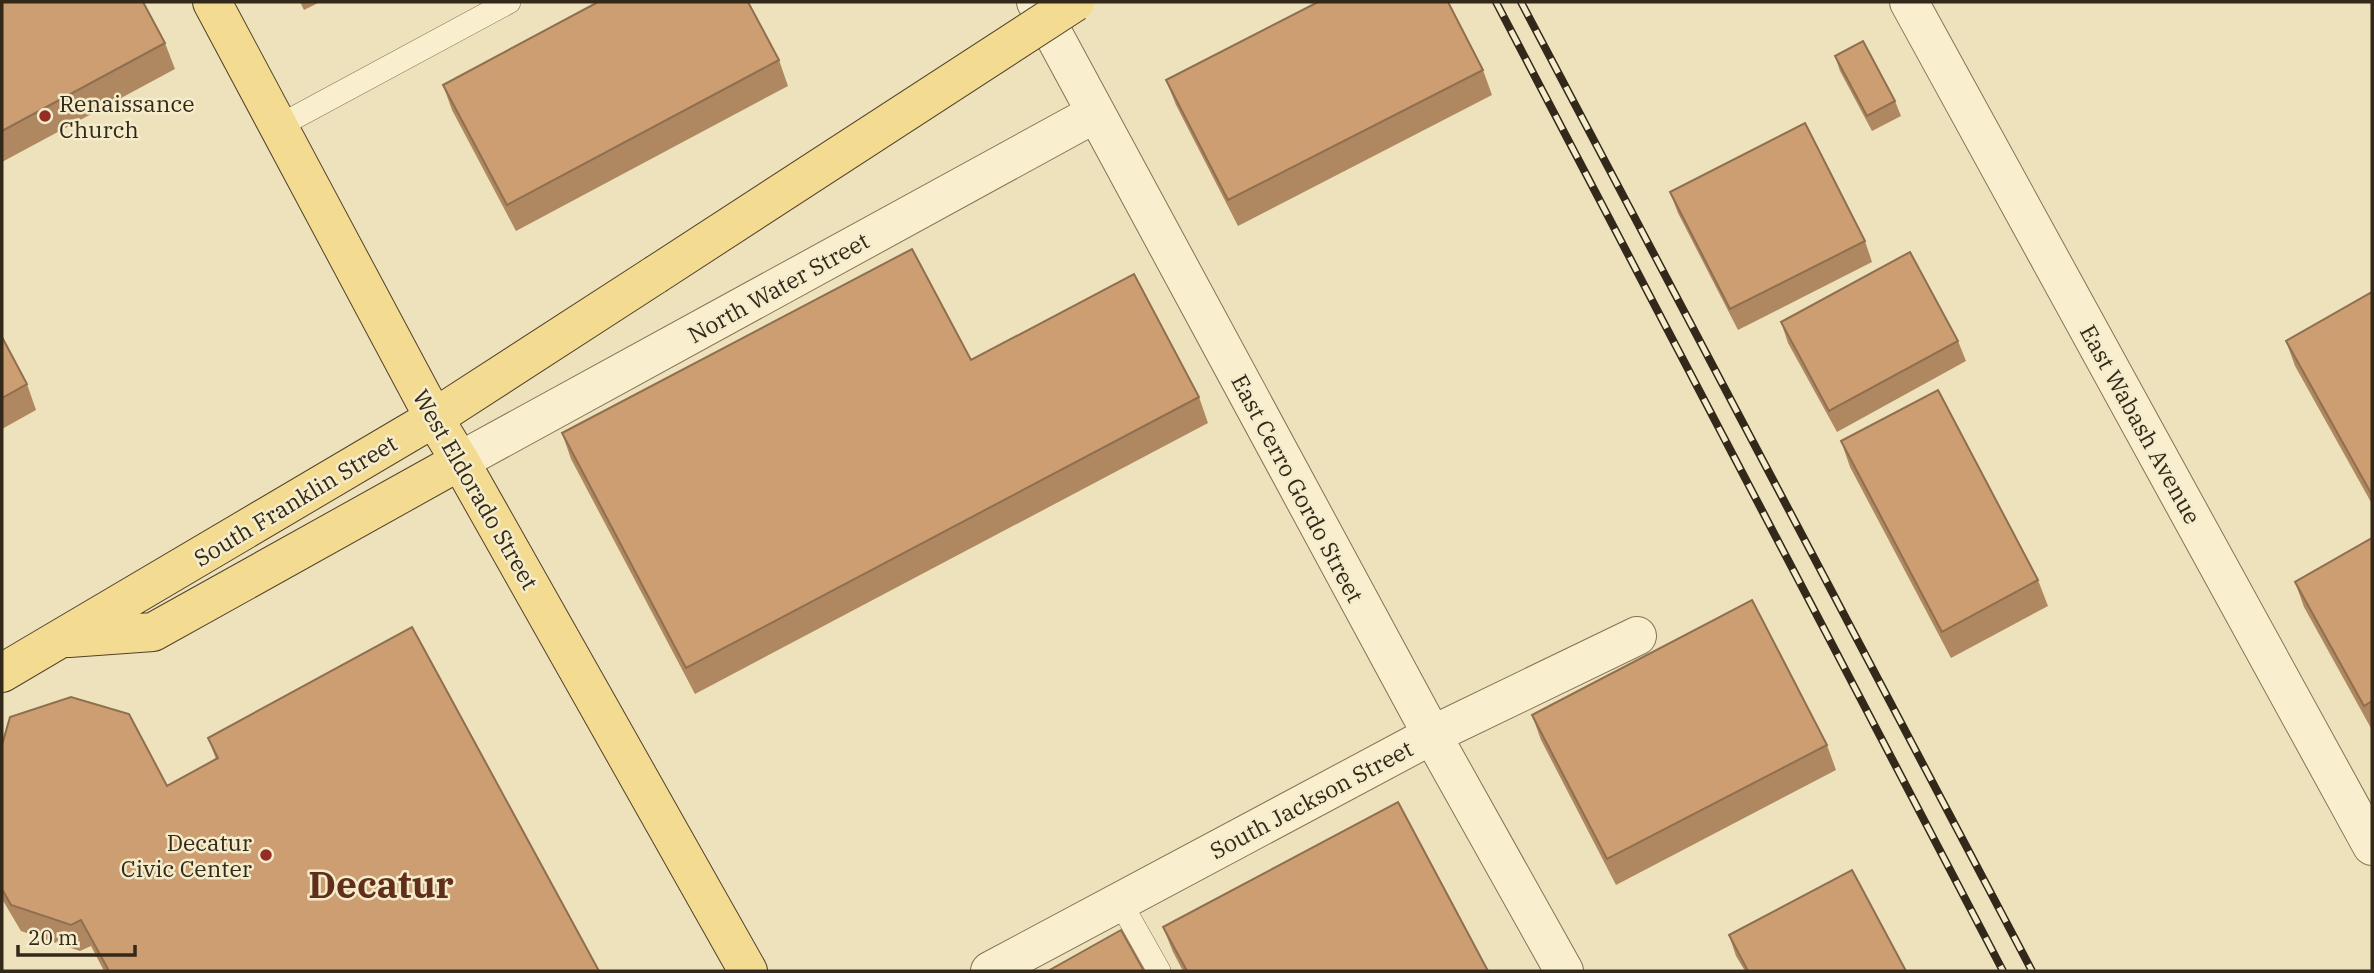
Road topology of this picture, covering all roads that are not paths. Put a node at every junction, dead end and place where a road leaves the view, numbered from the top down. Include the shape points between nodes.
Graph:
1 (212, 2) edge
2 (509, 2) edge
3 (1036, 2) edge
4 (1075, 2) edge
5 (1909, 2) edge
6 (1096, 113) junction
7 (279, 126) junction
8 (434, 418) junction
9 (460, 461) junction
10 (1637, 636) dead end
11 (60, 639) junction
12 (2, 673) edge
13 (1432, 734) junction
14 (2372, 846) edge
15 (1120, 902) junction
16 (748, 971) edge
17 (990, 971) edge
18 (1159, 971) edge
19 (1564, 971) edge

1 - 7 main road, West Eldorado Street
2 - 7 lane
3 - 6 street, East Cerro Gordo Street
4 - 8 main road, South Franklin Street, bridge
5 - 14 street, East Wabash Avenue
6 - 9 street, North Water Street
6 - 13 street, East Cerro Gordo Street
7 - 8 main road, West Eldorado Street
8 - 9 main road, West Eldorado Street
8 - 11 main road, South Franklin Street
9 - 11 main road via 153,632
9 - 16 main road, West Eldorado Street
10 - 13 street, South Jackson Street
11 - 12 main road, South Franklin Street
13 - 15 street, South Jackson Street
13 - 19 street, East Cerro Gordo Street
15 - 17 street, South Jackson Street
15 - 18 lane

